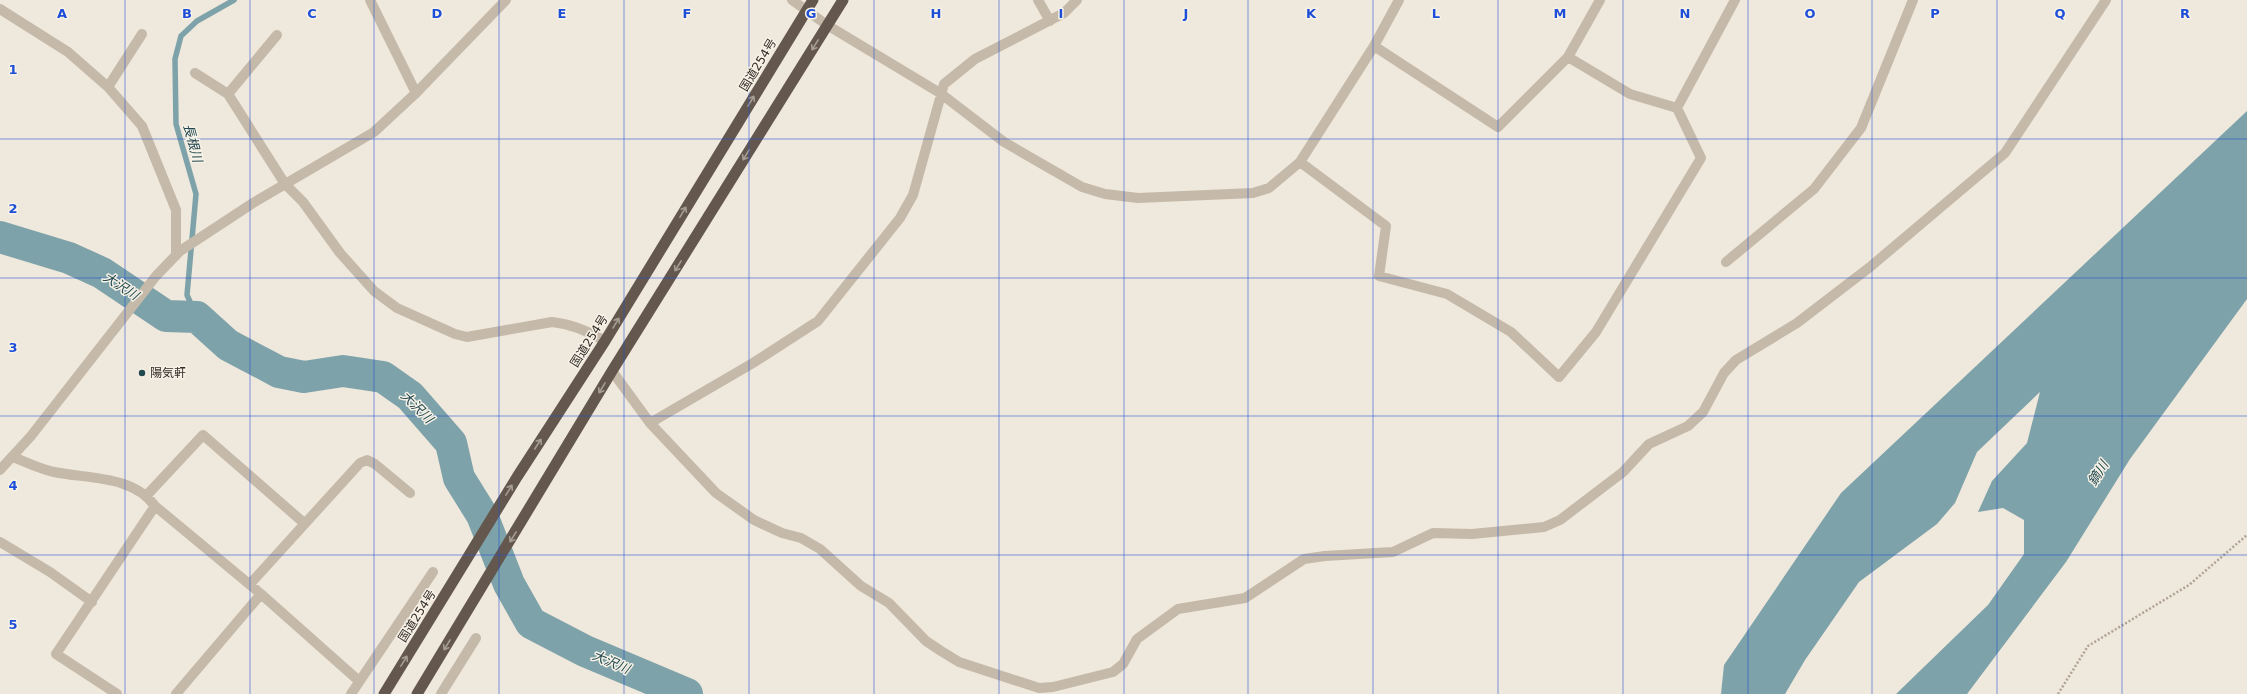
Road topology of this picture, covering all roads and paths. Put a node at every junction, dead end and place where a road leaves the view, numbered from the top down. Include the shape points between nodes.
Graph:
1 (370, 0) edge
2 (506, 0) edge
3 (792, 0) edge
4 (813, 0) edge
5 (843, 0) edge
6 (1038, 0) edge
7 (1077, 0) edge
8 (1399, 0) edge
9 (1600, 0) edge
10 (1735, 0) edge
11 (1913, 0) edge
12 (2106, 0) edge
13 (0, 9) edge
14 (806, 11) junction
15 (1050, 21) junction
16 (827, 25) junction
17 (142, 34) dead end
18 (277, 35) dead end
19 (1374, 46) junction
20 (1568, 57) junction
21 (195, 73) dead end
22 (108, 87) junction
23 (416, 93) junction
24 (940, 93) junction
25 (228, 94) junction
26 (1676, 108) junction
27 (1300, 162) junction
28 (285, 184) junction
29 (178, 253) junction
30 (1726, 262) dead end
31 (604, 341) junction
32 (612, 371) junction
33 (650, 423) junction
34 (13, 457) junction
35 (0, 470) edge
36 (410, 493) dead end
37 (147, 495) junction
38 (155, 506) junction
39 (304, 523) junction
40 (2247, 535) edge
41 (0, 542) edge
42 (433, 572) dead end
43 (250, 584) junction
44 (261, 594) junction
45 (92, 602) junction
46 (476, 638) dead end
47 (359, 682) junction
48 (117, 694) edge
49 (176, 694) edge
50 (351, 694) edge
51 (384, 694) edge
52 (417, 694) edge
53 (441, 694) edge
54 (2058, 694) edge

1 - 23 street
2 - 23 street
3 - 14 street
4 - 14 highway, 国道254号
5 - 16 highway
6 - 15 street
7 - 15 street via 1064,13
8 - 19 street
9 - 20 street
10 - 26 street
11 - 30 street via 1861,128 1814,189
12 - 33 street via 2005,154 1797,323 1736,360 1724,373 1703,412 1688,426 1649,444 1623,472 1560,520 1544,527 1472,534 1433,534 1393,552 1304,559 1245,598 1178,609 1137,639 1123,664 1113,672 1054,687 1038,688 959,662 926,641 889,603 861,586 820,549 801,538 782,533 754,520 716,493
13 - 22 street via 68,52
14 - 16 street
31 -> 14 highway, 国道254号
15 - 24 street via 974,59 944,84
16 - 24 street
16 -> 32 highway
17 - 22 street
18 - 25 street
19 - 20 street via 1498,127
19 - 27 street
20 - 26 street via 1630,94
21 - 25 street
22 - 29 street via 142,126 176,210
23 - 28 street via 374,132
24 - 27 street via 1004,142 1082,187 1105,194 1138,198 1253,193 1269,188
24 - 33 street via 913,195 900,218 818,321 753,363
25 - 28 street
26 - 27 street via 1702,158 1596,332 1559,378 1511,332 1447,294 1378,276 1386,226
28 - 29 street
28 - 31 street via 303,202 340,253 374,291 397,308 467,337 552,322 586,330
29 - 34 street via 156,276
51 -> 31 highway, 国道254号
32 - 33 street
32 -> 52 highway
34 - 35 street
34 - 37 street via 51,472 130,485
36 - 39 street via 375,464 366,460 360,462
37 - 38 street
37 - 39 street via 203,435
38 - 43 street
38 - 45 street
39 - 43 street
40 - 54 path via 2189,585 2088,646
41 - 45 street via 50,572
42 - 47 street
43 - 44 street
44 - 47 street
44 - 49 street
45 - 48 street via 56,654
46 - 53 street
47 - 50 street

